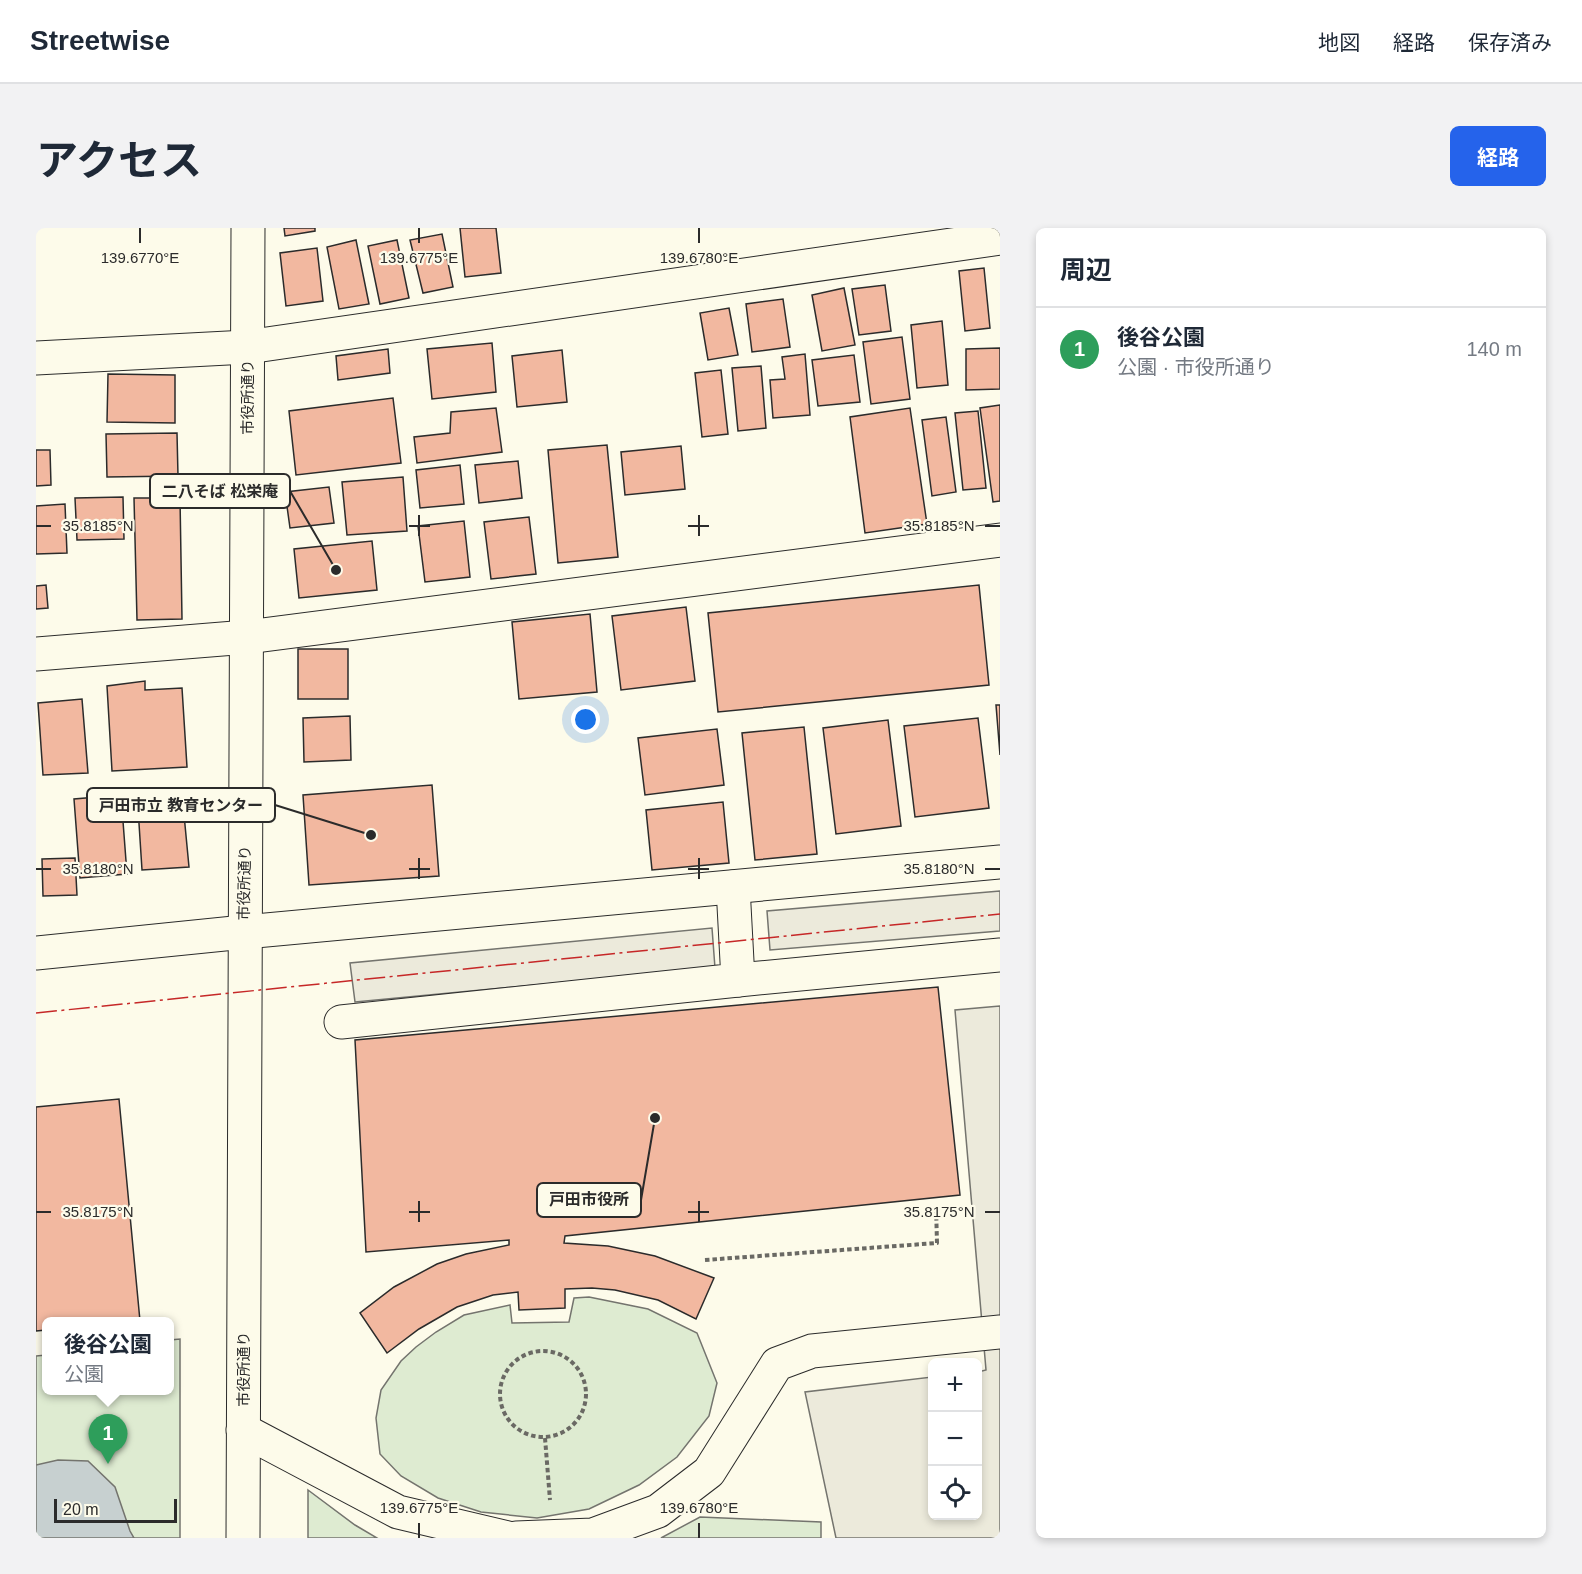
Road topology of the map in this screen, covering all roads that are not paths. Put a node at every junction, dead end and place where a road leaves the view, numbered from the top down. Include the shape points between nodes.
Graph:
1 (248, 228) edge
2 (1000, 238) edge
3 (247, 347) junction
4 (36, 358) edge
5 (1000, 540) edge
6 (247, 637) junction
7 (36, 654) edge
8 (1000, 862) edge
9 (733, 886) junction
10 (244, 932) junction
11 (36, 953) edge
12 (1000, 955) edge
13 (738, 980) junction
14 (341, 1022) dead end
15 (1000, 1332) edge
16 (243, 1430) junction
17 (554, 1537) edge
18 (243, 1538) edge
19 (508, 1538) edge
20 (516, 1538) edge

1 - 3 street, 市役所通り
2 - 3 street
3 - 4 street
3 - 6 street, 市役所通り
5 - 6 street
6 - 7 street
6 - 10 street, 市役所通り
8 - 9 street
9 - 10 street
9 - 13 street
10 - 11 street
10 - 16 street, 市役所通り
12 - 13 street
13 - 14 street
15 - 17 street via 812,1351 777,1364 709,1472 658,1511 592,1535
16 - 18 street, 市役所通り
16 - 19 street via 398,1512
17 - 20 street

